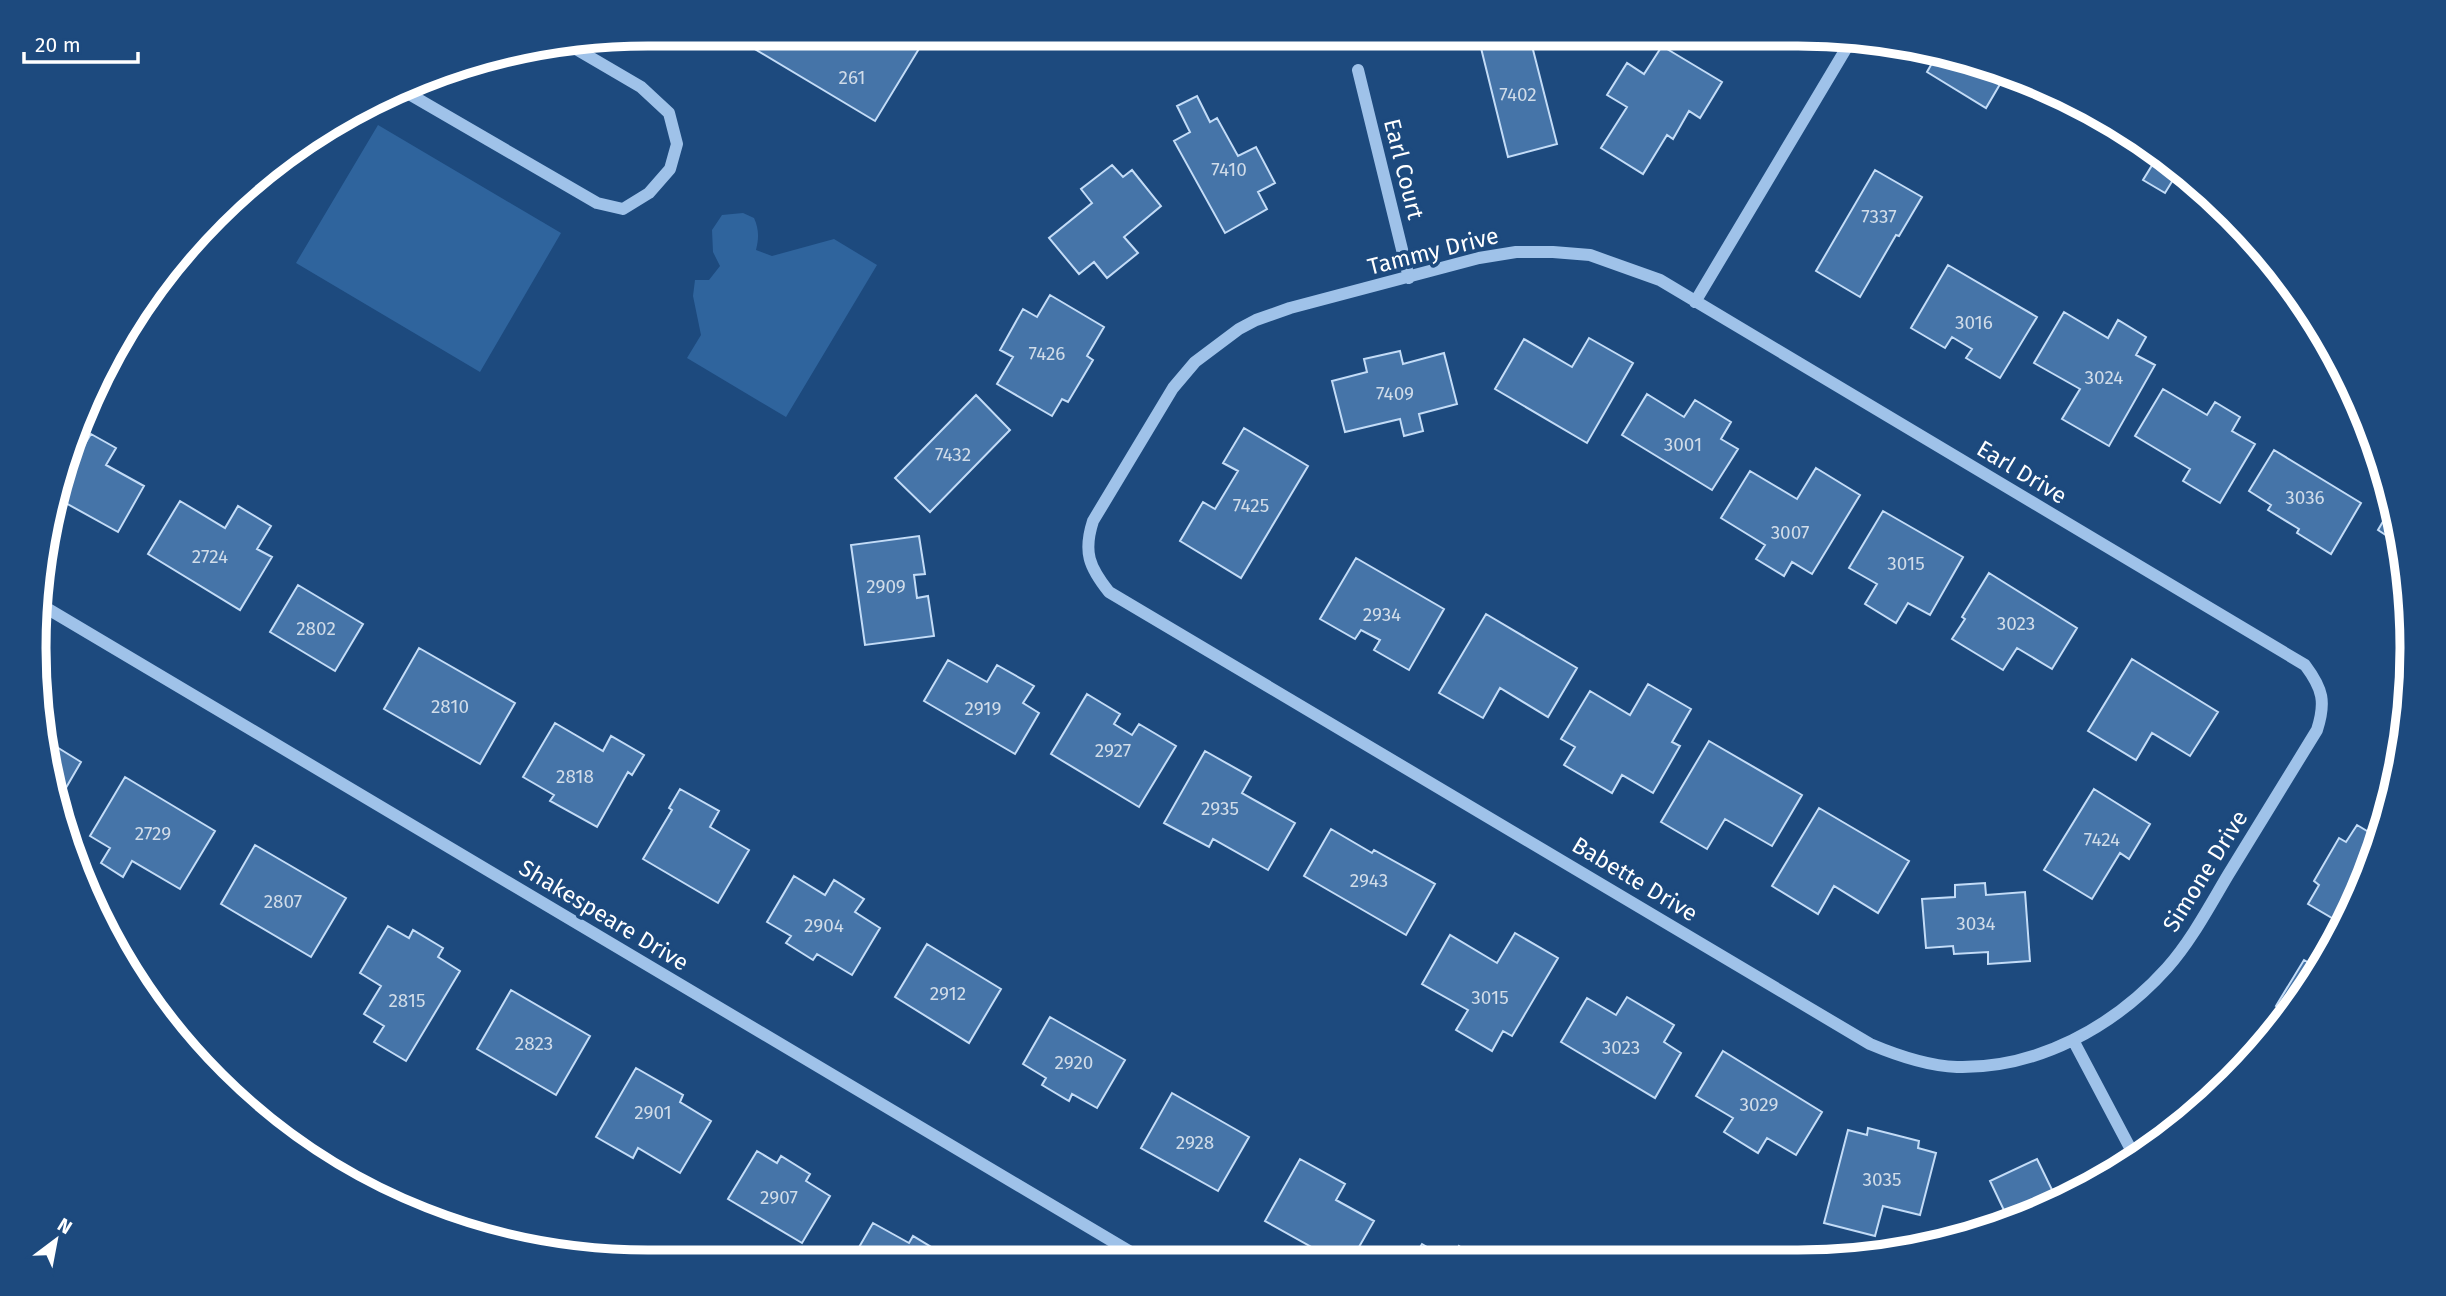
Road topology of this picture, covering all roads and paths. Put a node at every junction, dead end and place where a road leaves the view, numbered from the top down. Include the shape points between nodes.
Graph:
1 (1846, 48) edge
2 (578, 50) edge
3 (1358, 70) dead end
4 (410, 94) edge
5 (1409, 278) junction
6 (1695, 302) junction
7 (1090, 563) joint
8 (47, 608) edge
9 (2319, 688) joint
10 (2073, 1040) junction
11 (2131, 1150) edge
12 (1127, 1250) edge

1 - 6 street
2 - 4 street via 641,87 670,113 677,144 670,169 649,193 624,209 597,203
3 - 5 street, Earl Court
5 - 6 street, Tammy Drive via 1516,252 1590,255 1643,272
5 - 7 street, Tammy Drive via 1264,317 1195,362 1161,404 1093,521 1088,538
6 - 9 street, Earl Drive via 2305,665
7 - 10 street, Babette Drive via 1108,592 1870,1044 1958,1067 2013,1062
8 - 12 street, Shakespeare Drive
9 - 10 street, Simone Drive via 2323,703 2316,730 2188,940 2131,1003
10 - 11 street

